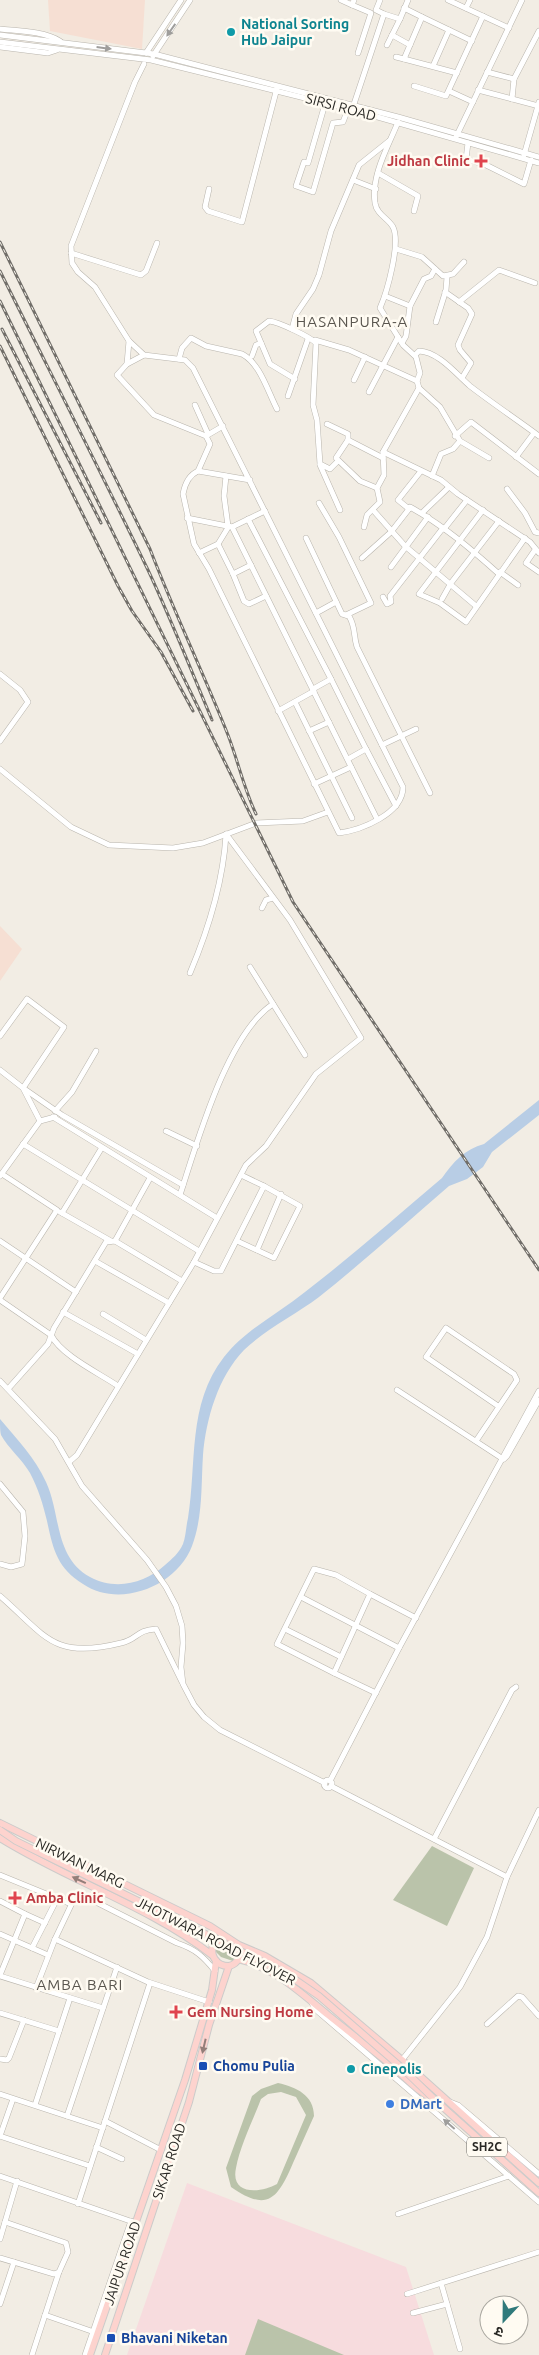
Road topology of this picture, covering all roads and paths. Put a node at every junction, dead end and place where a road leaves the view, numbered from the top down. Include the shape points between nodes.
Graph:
1 (181, 0) edge
2 (190, 0) edge
3 (341, 0) edge
4 (380, 0) edge
5 (408, 0) edge
6 (470, 0) edge
7 (521, 0) edge
8 (451, 1) edge
9 (353, 2) edge
10 (404, 8) junction
11 (466, 8) junction
12 (374, 11) junction
13 (384, 14) junction
14 (483, 16) junction
15 (422, 17) junction
16 (400, 19) junction
17 (509, 28) junction
18 (0, 29) edge
19 (449, 30) junction
20 (539, 31) edge
21 (0, 35) edge
22 (392, 35) junction
23 (472, 41) junction
24 (0, 42) edge
25 (62, 43) junction
26 (387, 45) dead end
27 (410, 45) junction
28 (0, 47) edge
29 (58, 50) junction
30 (146, 52) junction
31 (358, 53) dead end
32 (154, 54) junction
33 (396, 57) dead end
34 (404, 58) junction
35 (151, 60) junction
36 (143, 62) junction
37 (433, 66) junction
38 (487, 72) junction
39 (457, 73) junction
40 (514, 79) junction
41 (414, 86) dead end
42 (277, 88) junction
43 (478, 90) junction
44 (448, 91) junction
45 (512, 99) junction
46 (473, 102) junction
47 (539, 102) edge
48 (325, 104) junction
49 (539, 105) edge
50 (351, 108) junction
51 (398, 122) junction
52 (456, 137) junction
53 (390, 140) junction
54 (468, 143) junction
55 (524, 156) junction
56 (539, 157) edge
57 (530, 160) junction
58 (539, 162) edge
59 (378, 173) junction
60 (353, 180) junction
61 (209, 189) dead end
62 (376, 189) junction
63 (414, 211) dead end
64 (157, 243) dead end
65 (396, 249) junction
66 (71, 253) junction
67 (464, 262) dead end
68 (435, 270) junction
69 (447, 277) junction
70 (534, 284) dead end
71 (445, 292) junction
72 (385, 296) junction
73 (459, 302) junction
74 (410, 306) junction
75 (436, 322) dead end
76 (292, 329) junction
77 (398, 337) junction
78 (308, 338) junction
79 (314, 340) junction
80 (129, 341) junction
81 (260, 343) junction
82 (402, 343) junction
83 (144, 355) junction
84 (415, 355) junction
85 (252, 356) dead end
86 (365, 357) junction
87 (179, 359) junction
88 (127, 364) junction
89 (384, 365) junction
90 (462, 378) junction
91 (294, 379) junction
92 (354, 380) dead end
93 (417, 381) junction
94 (419, 388) junction
95 (369, 392) dead end
96 (288, 396) dead end
97 (195, 405) dead end
98 (277, 409) dead end
99 (327, 424) dead end
100 (223, 426) junction
101 (537, 434) edge
102 (207, 435) junction
103 (456, 436) junction
104 (348, 440) junction
105 (460, 441) junction
106 (383, 455) junction
107 (489, 458) dead end
108 (516, 458) junction
109 (338, 461) junction
110 (320, 464) junction
111 (198, 471) junction
112 (421, 471) junction
113 (539, 474) edge
114 (226, 476) junction
115 (432, 476) junction
116 (250, 480) junction
117 (449, 487) junction
118 (377, 488) junction
119 (507, 489) dead end
120 (467, 500) junction
121 (319, 503) dead end
122 (409, 509) junction
123 (340, 510) dead end
124 (373, 510) junction
125 (483, 510) junction
126 (265, 511) junction
127 (422, 513) junction
128 (428, 517) junction
129 (187, 518) junction
130 (248, 519) junction
131 (499, 521) junction
132 (229, 526) junction
133 (364, 527) dead end
134 (444, 528) junction
135 (391, 532) junction
136 (537, 532) edge
137 (306, 538) dead end
138 (460, 540) junction
139 (527, 540) junction
140 (218, 544) junction
141 (405, 546) junction
142 (474, 552) junction
143 (537, 552) edge
144 (199, 553) junction
145 (362, 558) dead end
146 (420, 559) junction
147 (251, 565) junction
148 (392, 567) dead end
149 (436, 571) junction
150 (539, 572) edge
151 (500, 573) junction
152 (232, 574) junction
153 (451, 583) junction
154 (518, 586) dead end
155 (266, 596) junction
156 (383, 597) dead end
157 (442, 599) dead end
158 (336, 602) junction
159 (476, 606) junction
160 (316, 613) junction
161 (346, 615) junction
162 (0, 674) edge
163 (332, 679) junction
164 (313, 690) junction
165 (295, 702) junction
166 (278, 711) junction
167 (329, 722) junction
168 (416, 729) dead end
169 (309, 731) junction
170 (401, 736) junction
171 (0, 741) edge
172 (382, 745) junction
173 (366, 749) junction
174 (348, 759) junction
175 (351, 767) junction
176 (0, 769) edge
177 (331, 776) junction
178 (314, 784) junction
179 (430, 793) dead end
180 (396, 806) junction
181 (328, 812) junction
182 (352, 818) dead end
183 (377, 819) junction
184 (226, 834) junction
185 (225, 843) junction
186 (234, 845) junction
187 (273, 898) junction
188 (262, 908) dead end
189 (250, 966) dead end
190 (190, 973) dead end
191 (273, 1004) junction
192 (0, 1036) edge
193 (96, 1051) dead end
194 (305, 1055) dead end
195 (0, 1070) edge
196 (23, 1088) junction
197 (31, 1102) junction
198 (42, 1102) junction
199 (55, 1111) junction
200 (62, 1115) junction
201 (53, 1118) junction
202 (40, 1121) junction
203 (166, 1131) dead end
204 (22, 1144) junction
205 (197, 1146) junction
206 (102, 1149) junction
207 (1, 1175) edge
208 (240, 1175) junction
209 (150, 1178) junction
210 (82, 1180) junction
211 (183, 1185) junction
212 (264, 1186) junction
213 (281, 1194) junction
214 (180, 1196) junction
215 (56, 1210) junction
216 (132, 1210) junction
217 (62, 1213) junction
218 (217, 1218) junction
219 (113, 1241) junction
220 (237, 1241) junction
221 (0, 1242) edge
222 (257, 1250) junction
223 (199, 1251) junction
224 (26, 1259) junction
225 (95, 1261) junction
226 (194, 1262) junction
227 (182, 1281) junction
228 (76, 1292) junction
229 (0, 1299) edge
230 (168, 1303) junction
231 (63, 1312) junction
232 (103, 1314) dead end
233 (51, 1335) junction
234 (146, 1340) junction
235 (138, 1354) junction
236 (0, 1382) edge
237 (118, 1386) junction
238 (8, 1389) junction
239 (397, 1390) dead end
240 (539, 1391) edge
241 (539, 1400) edge
242 (498, 1406) junction
243 (476, 1441) junction
244 (504, 1459) junction
245 (69, 1462) junction
246 (0, 1484) edge
247 (0, 1564) edge
248 (370, 1594) junction
249 (0, 1596) edge
250 (301, 1597) junction
251 (416, 1618) junction
252 (356, 1626) junction
253 (285, 1629) junction
254 (399, 1648) junction
255 (341, 1657) junction
256 (334, 1673) junction
257 (183, 1684) junction
258 (516, 1687) dead end
259 (376, 1693) junction
260 (329, 1783) junction
261 (539, 1810) edge
262 (1, 1826) edge
263 (0, 1838) edge
264 (434, 1840) junction
265 (0, 1875) edge
266 (507, 1877) junction
267 (57, 1899) junction
268 (0, 1901) edge
269 (72, 1904) junction
270 (25, 1914) junction
271 (45, 1924) junction
272 (0, 1934) edge
273 (225, 1937) junction
274 (55, 1939) junction
275 (14, 1941) junction
276 (238, 1945) junction
277 (32, 1948) junction
278 (48, 1955) junction
279 (214, 1958) junction
280 (238, 1959) junction
281 (229, 1966) junction
282 (117, 1967) junction
283 (215, 1971) junction
284 (0, 1975) edge
285 (150, 1982) junction
286 (36, 1988) junction
287 (70, 1998) junction
288 (209, 2002) junction
289 (312, 2002) junction
290 (103, 2008) junction
291 (0, 2013) edge
292 (539, 2016) edge
293 (24, 2020) junction
294 (487, 2024) dead end
295 (59, 2031) junction
296 (0, 2059) edge
297 (402, 2060) junction
298 (0, 2094) edge
299 (12, 2099) junction
300 (435, 2100) junction
301 (447, 2101) junction
302 (35, 2106) junction
303 (67, 2116) junction
304 (105, 2121) junction
305 (102, 2128) junction
306 (0, 2136) edge
307 (96, 2147) junction
308 (161, 2150) junction
309 (122, 2159) dead end
310 (90, 2166) junction
311 (539, 2174) edge
312 (0, 2176) edge
313 (509, 2176) junction
314 (17, 2181) junction
315 (539, 2183) edge
316 (539, 2193) edge
317 (539, 2202) edge
318 (78, 2204) junction
319 (398, 2214) dead end
320 (5, 2222) junction
321 (134, 2222) junction
322 (0, 2239) edge
323 (539, 2252) edge
324 (0, 2258) edge
325 (14, 2262) junction
326 (59, 2272) junction
327 (441, 2283) junction
328 (407, 2294) dead end
329 (0, 2304) edge
330 (447, 2304) junction
331 (413, 2313) dead end
332 (45, 2315) junction
333 (95, 2333) junction
334 (460, 2349) dead end
335 (32, 2355) edge
336 (85, 2355) edge
337 (90, 2355) edge
338 (106, 2355) edge

1 - 30 street
2 -> 32 street
3 - 9 street
4 - 12 street
5 - 10 street
6 - 11 street
7 - 17 street
8 - 11 street
9 - 12 street
10 - 15 street
10 - 16 street
11 - 14 street
12 - 13 street
12 - 31 street
13 - 16 street
13 - 50 street
14 - 17 street
14 - 23 street
15 - 19 street
15 - 27 street
16 - 22 street
17 - 38 street
18 - 25 street via 53,37
19 - 23 street
19 - 37 street
20 - 40 street
21 - 25 street
22 - 26 street
22 - 27 street
23 - 39 street
24 - 29 street
25 -> 30 street, SIRSI ROAD
27 - 34 street
28 - 29 street via 48,54
29 - 36 street
30 - 32 street, SIRSI ROAD
30 - 36 street
32 - 35 street
32 - 42 street, SIRSI ROAD
33 - 34 street
34 - 37 street
35 - 36 street
35 - 42 street, SIRSI ROAD
36 - 66 street
37 - 39 street
38 - 40 street
38 - 43 street
39 - 44 street
40 - 45 street
41 - 44 street via 446,96
42 - 48 street, SIRSI ROAD
42 - 50 street, SIRSI ROAD
42 - 61 street via 242,222 208,211 205,207
43 - 45 street
43 - 46 street
44 - 46 street
45 - 49 street
46 - 52 street
47 - 49 street
48 - 50 street, SIRSI ROAD
48 - 50 street via 308,164 304,162 296,186 312,192 333,124 343,122
49 - 55 street
50 - 51 street, SIRSI ROAD
50 - 52 street, SIRSI ROAD
51 - 52 street, SIRSI ROAD
51 - 53 street
52 - 54 street, SIRSI ROAD
52 - 55 street, SIRSI ROAD
53 - 59 street
53 - 60 street via 362,161
54 - 55 street, SIRSI ROAD
54 - 57 street via 466,160 486,165 524,184
55 - 56 street, SIRSI ROAD
55 - 57 street, SIRSI ROAD
57 - 58 street, SIRSI ROAD
59 - 62 street
59 - 63 street via 418,196
60 - 62 street
60 - 76 street via 331,231 313,289 296,314
62 - 65 street via 378,212 392,225
64 - 66 street via 142,275
65 - 68 street via 422,257
65 - 72 street
66 - 80 street via 72,263 95,287
67 - 69 street
68 - 69 street
68 - 74 street via 424,279
69 - 71 street
70 - 73 street via 499,270
71 - 73 street
71 - 75 street
72 - 74 street
72 - 77 street via 380,308
73 - 90 street via 472,314 458,345 471,363
74 - 82 street
76 - 78 street
76 - 81 street via 269,321 256,331
77 - 82 street
77 - 89 street
78 - 79 street
78 - 91 street
79 - 86 street
79 - 110 street via 313,405
80 - 83 street
80 - 88 street
81 - 85 street
81 - 91 street via 270,364
82 - 84 street
83 - 87 street
83 - 88 street
84 - 90 street via 419,351 434,356
84 - 93 street via 420,373
86 - 89 street
86 - 92 street
87 - 98 street via 182,348 191,338 206,346 242,354 256,369
87 - 100 street via 189,362 193,368
88 - 102 street via 117,374 154,415
89 - 93 street
89 - 95 street
90 - 101 street
91 - 96 street
93 - 94 street
94 - 103 street via 440,406
94 - 106 street
97 - 102 street
99 - 104 street via 348,434
100 - 102 street
100 - 116 street
101 - 108 street
102 - 111 street via 210,444
103 - 105 street
103 - 108 street via 471,422
104 - 106 street
104 - 109 street via 336,457
105 - 107 street
105 - 115 street via 453,449 441,454
106 - 112 street
106 - 118 street via 384,475
108 - 113 street
109 - 110 street via 330,469
109 - 118 street via 360,481
110 - 123 street
111 - 114 street
111 - 129 street via 184,485
112 - 115 street
112 - 122 street via 398,500
114 - 116 street
114 - 132 street via 225,504
115 - 117 street
116 - 126 street
117 - 120 street
117 - 127 street
118 - 124 street via 380,502
119 - 136 street
120 - 125 street
120 - 134 street
121 - 161 street via 371,603
122 - 127 street via 410,506
122 - 135 street
124 - 133 street via 367,515
124 - 135 street
125 - 131 street
125 - 138 street
126 - 130 street
126 - 160 street
127 - 128 street
128 - 134 street
128 - 141 street
129 - 132 street
129 - 144 street
130 - 132 street
130 - 163 street
131 - 139 street
131 - 142 street
132 - 140 street
132 - 147 street
134 - 138 street
134 - 146 street
135 - 141 street
135 - 145 street
136 - 139 street
137 - 158 street
138 - 142 street
138 - 149 street
139 - 143 street
139 - 151 street
140 - 144 street
140 - 152 street
141 - 146 street
141 - 148 street
142 - 151 street
142 - 153 street
143 - 150 street via 526,563
144 - 166 street
146 - 149 street
146 - 156 street via 390,596 391,602 387,604
147 - 152 street
147 - 155 street
149 - 153 street
149 - 159 street via 419,594 440,603 466,622
151 - 154 street
151 - 159 street
152 - 155 street via 246,603
153 - 157 street
153 - 159 street
155 - 164 street
158 - 160 street
158 - 161 street via 342,614
160 - 172 street
161 - 170 street via 356,631 357,647
162 - 171 street via 20,690 28,702
163 - 164 street
163 - 173 street
164 - 165 street
164 - 167 street
165 - 166 street
165 - 169 street
166 - 178 street
167 - 169 street
167 - 174 street
168 - 170 street
169 - 177 street
170 - 172 street
170 - 179 street
172 - 180 street via 403,787 403,795
173 - 174 street
173 - 180 street
174 - 175 street
175 - 177 street
175 - 183 street
176 - 184 street via 71,827 109,845 174,848 203,843
177 - 178 street
177 - 182 street
178 - 181 street
180 - 183 street
181 - 183 street via 339,833 360,828
181 - 184 street via 303,821 256,823
184 - 185 street
184 - 186 street
185 - 186 street
185 - 190 street via 224,862 209,926
186 - 187 street
187 - 188 street via 266,900
187 - 208 street via 290,920 361,1038 316,1074 266,1146
189 - 191 street
191 - 194 street
191 - 205 street via 262,1011 227,1062
192 - 196 street via 27,999 64,1027
193 - 199 street via 72,1092
195 - 196 street
196 - 197 street
196 - 198 street
197 - 198 street
197 - 202 street
198 - 199 street
199 - 200 street
200 - 201 street
200 - 211 street
201 - 202 street
201 - 206 street
202 - 204 street
203 - 205 street
204 - 207 street
204 - 210 street
205 - 211 street
206 - 209 street
206 - 210 street
207 - 215 street
208 - 212 street
208 - 218 street
209 - 214 street
209 - 216 street
210 - 216 street
210 - 217 street
211 - 214 street
212 - 213 street
212 - 220 street
213 - 222 street
213 - 222 street via 300,1206 274,1258
214 - 218 street
215 - 217 street
215 - 224 street
216 - 219 street
216 - 223 street
217 - 219 street
218 - 223 street
219 - 225 street via 106,1242
219 - 227 street
220 - 222 street
220 - 226 street via 221,1271
221 - 224 street
223 - 226 street
224 - 228 street
224 - 229 street
225 - 228 street
225 - 230 street
226 - 227 street
227 - 230 street
228 - 231 street
229 - 233 street
230 - 234 street
231 - 233 street
231 - 235 street
232 - 234 street
233 - 237 street via 78,1360
233 - 238 street via 48,1344
234 - 235 street
235 - 237 street
236 - 238 street
237 - 245 street via 77,1455
238 - 245 street via 55,1439
239 - 243 street
240 - 244 street
241 - 244 street
242 - 242 street via 517,1380 514,1374 446,1328 426,1357
242 - 243 street
243 - 244 street
244 - 251 street
245 - 257 street via 82,1486 129,1538 166,1587 176,1606 184,1643
246 - 247 street via 23,1512 25,1536 22,1564 11,1567
248 - 250 street via 336,1575 314,1569
248 - 251 street
248 - 252 street
249 - 257 street via 50,1642 63,1647 81,1649 118,1644 144,1630 156,1629
250 - 252 street
250 - 253 street
251 - 254 street
252 - 254 street
252 - 255 street
253 - 255 street
253 - 256 street via 277,1644
254 - 259 street
255 - 256 street
256 - 259 street
257 - 260 street via 194,1705 215,1727
258 - 264 street
259 - 260 street
260 - 264 street
261 - 266 street
262 - 273 main road, NIRWAN MARG via 210,1926
262 - 300 main road, JHOTWARA ROAD FLYOVER, bridge via 24,1845 287,1974 319,1996
279 -> 263 main road via 158,1919
264 - 266 street
265 - 267 street
266 - 297 street via 487,1937 460,1987
267 - 269 street
267 - 271 street
268 - 270 street
269 - 274 street
269 - 283 street via 78,1896 86,1897 193,1948
270 - 271 street
270 - 275 street
271 - 277 street
272 - 275 street
273 - 276 main road, NIRWAN MARG
273 - 279 main road via 214,1942
274 - 278 street
274 - 282 street
275 - 277 street
275 - 284 street
276 - 280 main road
276 - 297 main road, NIRWAN MARG via 265,1956 311,1983
277 - 278 street
278 - 286 street
279 - 281 main road via 221,1965
279 - 283 main road
280 - 281 main road
280 - 289 main road, JHOTWARA ROAD FLYOVER via 285,1980
281 -> 338 main road, SIKAR ROAD via 209,2025 189,2102
282 - 285 street
282 - 290 street
283 - 288 main road, JAIPUR ROAD
284 - 286 street
285 - 288 street
285 - 304 street
286 - 287 street
287 - 290 street
287 - 295 street
288 - 308 main road, JAIPUR ROAD
289 - 300 main road, JHOTWARA ROAD FLYOVER via 422,2094
313 -> 289 street via 315,2009
290 - 303 street
291 - 293 street
292 - 294 street via 518,1996
293 - 295 street
293 - 296 street via 9,2058
295 - 302 street
297 - 301 main road, NIRWAN MARG
298 - 299 street
299 - 302 street
299 - 306 street
300 - 316 main road, JHOTWARA ROAD FLYOVER / SH2C
301 - 311 street via 458,2105
301 - 315 main road
302 - 303 street
303 - 305 street
304 - 305 street
304 - 308 street
305 - 307 street
306 - 310 street
307 - 309 street
307 - 310 street
308 - 321 main road, JAIPUR ROAD
310 - 318 street
312 - 314 street
313 - 317 street
313 - 319 street
314 - 318 street
314 - 320 street
318 - 321 street
320 - 322 street
320 - 326 street via 66,2243 68,2252
321 - 333 main road, JAIPUR ROAD
323 - 327 street
324 - 325 street
325 - 326 street via 46,2273
325 - 329 street
326 - 332 street
327 - 328 street
327 - 330 street
330 - 331 street
330 - 334 street
332 - 333 street
332 - 335 street
333 - 336 street
333 - 337 main road, JAIPUR ROAD

